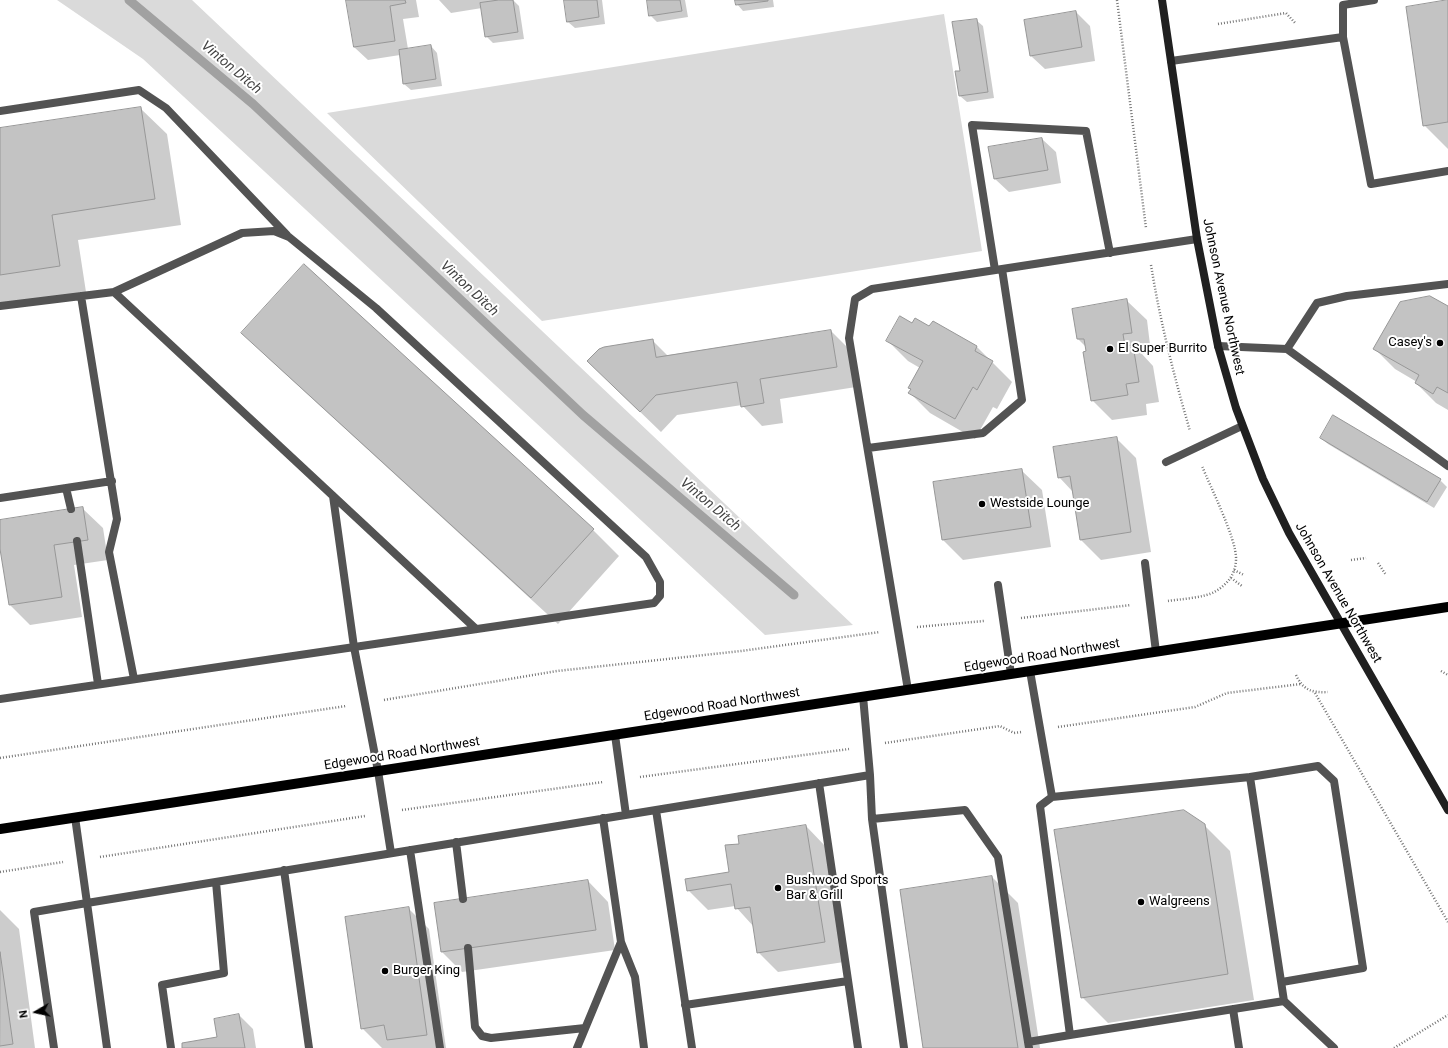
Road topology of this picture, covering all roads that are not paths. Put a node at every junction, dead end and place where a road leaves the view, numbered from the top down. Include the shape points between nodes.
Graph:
1 (1162, 0) edge
2 (1374, 0) edge
3 (1343, 37) junction
4 (1171, 61) junction
5 (0, 111) edge
6 (1448, 171) edge
7 (288, 236) junction
8 (1198, 239) junction
9 (1110, 253) junction
10 (998, 270) junction
11 (1448, 284) edge
12 (114, 292) junction
13 (82, 296) junction
14 (0, 306) edge
15 (1218, 346) junction
16 (1287, 349) junction
17 (1242, 426) junction
18 (868, 448) junction
19 (1166, 462) dead end
20 (1448, 466) edge
21 (112, 480) junction
22 (66, 488) junction
23 (334, 496) junction
24 (0, 498) edge
25 (72, 509) dead end
26 (77, 542) dead end
27 (1145, 563) dead end
28 (998, 586) dead end
29 (1448, 607) edge
30 (1341, 623) junction
31 (476, 629) junction
32 (354, 647) junction
33 (1156, 652) junction
34 (1030, 671) junction
35 (1011, 674) junction
36 (134, 679) junction
37 (98, 684) junction
38 (908, 690) junction
39 (863, 696) junction
40 (0, 699) edge
41 (615, 735) junction
42 (378, 771) junction
43 (870, 775) junction
44 (1250, 776) junction
45 (819, 783) junction
46 (1052, 797) junction
47 (656, 810) junction
48 (1448, 810) edge
49 (626, 815) junction
50 (75, 817) junction
51 (603, 818) junction
52 (872, 819) junction
53 (0, 829) edge
54 (456, 842) junction
55 (410, 850) junction
56 (391, 853) junction
57 (284, 870) junction
58 (216, 882) junction
59 (462, 899) dead end
60 (87, 903) junction
61 (621, 942) junction
62 (468, 948) dead end
63 (848, 981) junction
64 (1282, 982) junction
65 (1284, 1001) junction
66 (685, 1005) junction
67 (1233, 1009) junction
68 (585, 1028) junction
69 (1070, 1035) junction
70 (1029, 1045) edge
71 (54, 1048) edge
72 (107, 1048) edge
73 (171, 1048) edge
74 (309, 1048) edge
75 (440, 1048) edge
76 (577, 1048) edge
77 (644, 1048) edge
78 (692, 1048) edge
79 (858, 1048) edge
80 (904, 1048) edge
81 (1239, 1048) edge
82 (1334, 1048) edge

1 - 4 street, Johnson Avenue Northwest
2 - 3 lane via 1343,5
3 - 4 lane
3 - 6 lane via 1371,184
4 - 8 street, Johnson Avenue Northwest
5 - 7 lane via 139,90 166,108
7 - 12 lane via 274,231 242,234
7 - 31 lane via 376,308 646,557 660,582 660,596 654,603
8 - 9 lane
8 - 15 street, Johnson Avenue Northwest
9 - 10 lane
9 - 10 lane via 1086,131 972,125
10 - 18 lane via 872,289 855,299 849,338
10 - 18 lane via 1022,400 983,433
11 - 16 lane via 1347,296 1317,303
12 - 13 lane
12 - 23 lane
13 - 14 lane
13 - 21 lane
15 - 16 lane
15 - 17 street, Johnson Avenue Northwest
16 - 20 lane
17 - 19 lane
17 - 30 street, Johnson Avenue Northwest via 1263,479 1289,533
18 - 38 lane
21 - 22 lane
21 - 36 lane via 117,519 109,552
22 - 24 lane
22 - 25 lane
23 - 31 lane
23 - 32 lane
26 - 37 lane
27 - 33 lane
28 - 35 lane
29 - 30 main road, Edgewood Road Northwest
30 - 33 main road, Edgewood Road Northwest
30 - 48 street, Johnson Avenue Northwest
31 - 32 lane
32 - 36 lane
32 - 42 lane
33 - 34 main road, Edgewood Road Northwest
34 - 35 main road, Edgewood Road Northwest
34 - 46 lane
35 - 38 main road, Edgewood Road Northwest
36 - 37 lane
37 - 40 lane
38 - 39 main road, Edgewood Road Northwest
39 - 41 main road, Edgewood Road Northwest
39 - 43 lane
41 - 42 main road, Edgewood Road Northwest
41 - 49 lane
42 - 50 main road, Edgewood Road Northwest
42 - 56 lane
43 - 45 lane
43 - 52 lane
44 - 46 lane
44 - 64 lane
44 - 64 lane via 1318,766 1334,781 1361,952 1363,968
45 - 47 lane
45 - 63 lane
46 - 69 lane via 1040,806
47 - 49 lane
47 - 66 lane
49 - 51 lane
50 - 53 main road, Edgewood Road Northwest
50 - 60 lane
51 - 54 lane
51 - 61 lane
52 - 70 lane via 965,810 970,816 998,857
52 - 80 lane
54 - 55 lane
54 - 59 lane
55 - 56 lane
55 - 75 lane
56 - 57 lane
57 - 58 lane
57 - 74 lane
58 - 60 lane
58 - 73 lane via 224,973 162,985
60 - 71 lane via 34,912
60 - 72 lane
61 - 68 lane
61 - 77 lane via 635,977
62 - 68 lane via 475,1027 482,1036 491,1038
63 - 66 lane
63 - 79 lane
64 - 65 lane
65 - 67 lane
65 - 82 lane
66 - 78 lane
67 - 69 lane
67 - 81 lane
68 - 76 lane
69 - 70 lane

